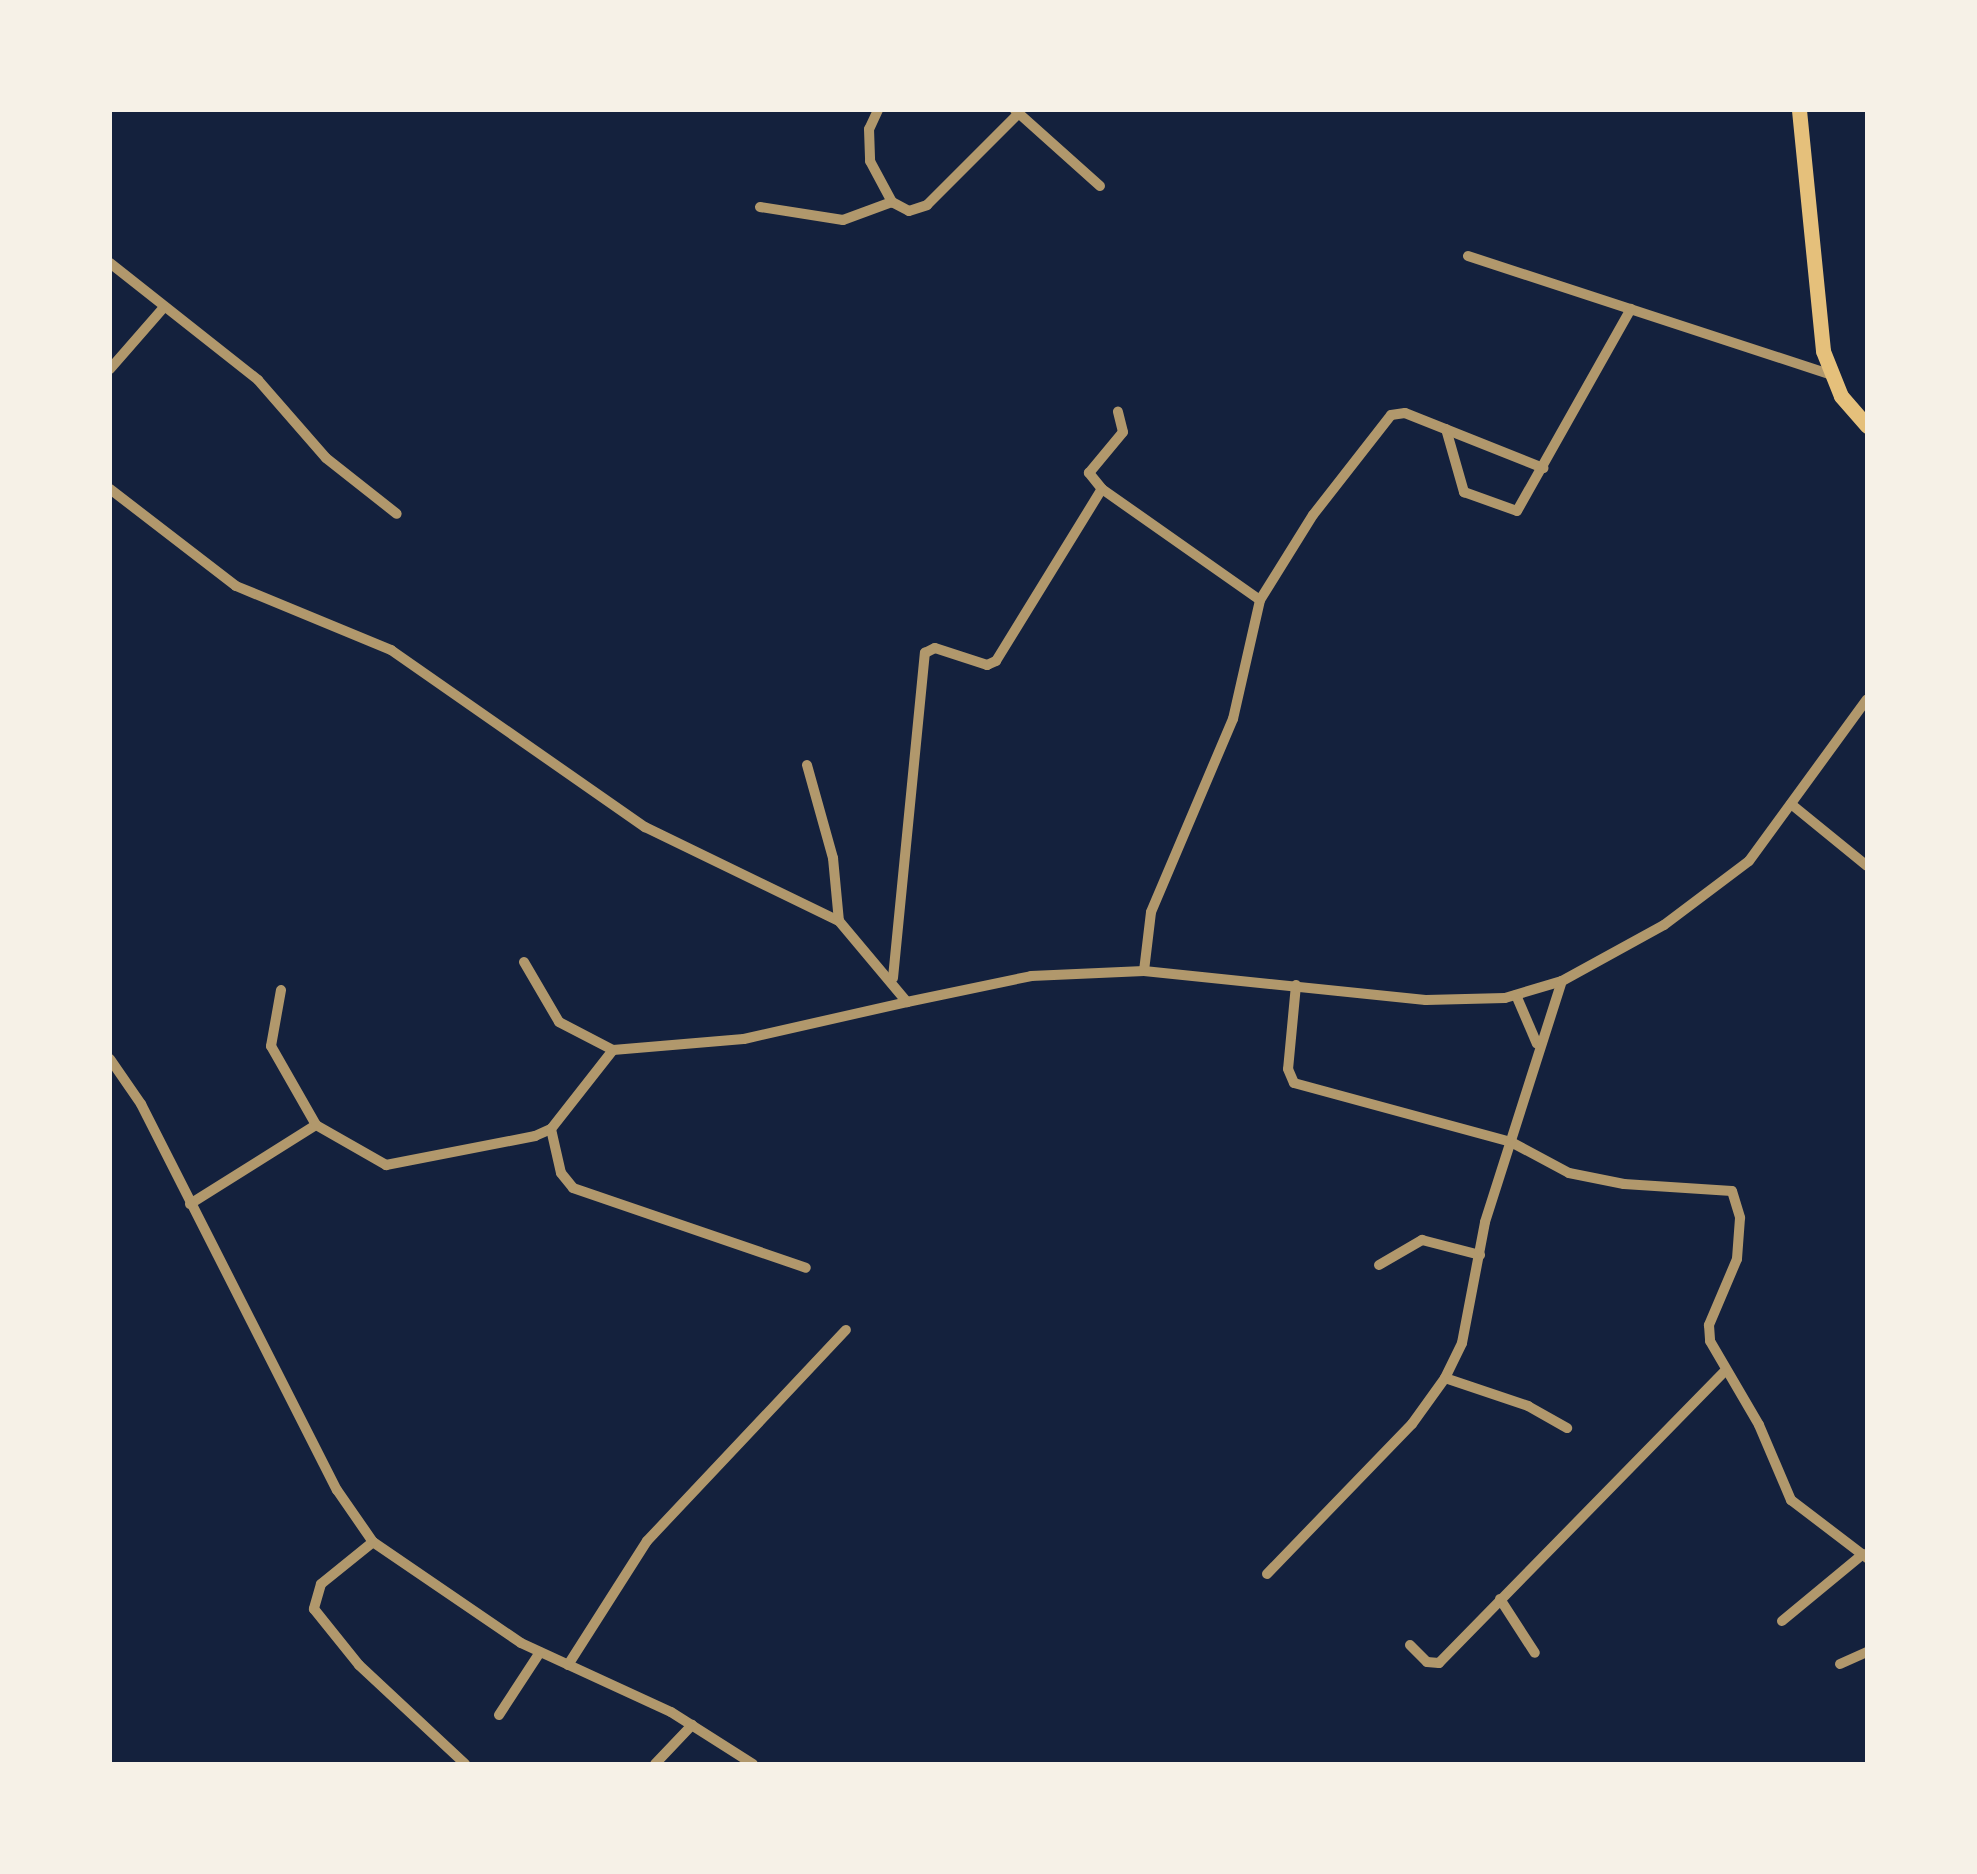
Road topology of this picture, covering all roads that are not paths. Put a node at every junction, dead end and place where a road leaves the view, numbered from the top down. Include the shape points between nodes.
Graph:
1 (878, 110) edge
2 (1798, 110) edge
3 (1016, 112) edge
4 (1100, 186) dead end
5 (892, 202) junction
6 (760, 207) dead end
7 (1468, 256) dead end
8 (110, 263) edge
9 (164, 308) junction
10 (1632, 309) junction
11 (110, 369) edge
12 (1832, 375) junction
13 (1118, 412) dead end
14 (1867, 426) edge
15 (1446, 429) junction
16 (1543, 468) junction
17 (110, 489) edge
18 (1102, 489) junction
19 (397, 514) dead end
20 (1260, 600) junction
21 (1867, 698) edge
22 (806, 765) dead end
23 (1791, 804) junction
24 (1867, 866) edge
25 (839, 921) junction
26 (524, 962) dead end
27 (1144, 971) junction
28 (893, 978) junction
29 (1562, 981) junction
30 (1296, 985) junction
31 (281, 990) dead end
32 (1516, 995) junction
33 (907, 1002) junction
34 (1537, 1044) junction
35 (613, 1050) junction
36 (110, 1059) edge
37 (316, 1125) junction
38 (551, 1129) junction
39 (1511, 1142) junction
40 (190, 1204) junction
41 (1480, 1255) junction
42 (1379, 1264) dead end
43 (806, 1268) dead end
44 (846, 1330) dead end
45 (1726, 1370) junction
46 (1445, 1378) junction
47 (1567, 1428) dead end
48 (373, 1542) junction
49 (1865, 1556) edge
50 (1267, 1574) dead end
51 (1500, 1598) junction
52 (1782, 1620) dead end
53 (1410, 1644) dead end
54 (540, 1652) junction
55 (1867, 1652) edge
56 (1535, 1653) dead end
57 (1840, 1664) dead end
58 (568, 1665) junction
59 (499, 1714) dead end
60 (692, 1725) junction
61 (464, 1764) edge
62 (655, 1764) edge
63 (753, 1764) edge

1 - 5 street via 868,150
2 - 12 main road via 1818,320
3 - 4 street
3 - 5 street via 923,208 909,211
5 - 6 street via 844,220
7 - 10 street
8 - 9 street
9 - 11 street
9 - 19 street via 258,380 326,458
10 - 12 street
10 - 16 street
12 - 14 main road
13 - 18 street via 1123,432 1089,472
15 - 16 street
15 - 16 street via 1468,496 1517,511
15 - 20 street via 1405,413 1391,415 1314,515
17 - 25 street via 236,586 391,650 645,827
18 - 20 street
18 - 28 street via 996,660 988,665 936,648 924,656
20 - 27 street via 1233,719 1151,912
21 - 23 street
22 - 25 street via 833,858
23 - 24 street
23 - 29 street via 1722,885 1636,943
25 - 28 street
26 - 35 street via 559,1022
27 - 30 street
27 - 33 street via 1031,976
28 - 33 street
29 - 32 street
29 - 34 street
30 - 32 street via 1426,1000
30 - 39 street via 1288,1070 1294,1083
31 - 37 street via 271,1046
32 - 34 street
33 - 35 street via 744,1039
34 - 39 street
35 - 38 street
36 - 40 street via 132,1088
37 - 38 street via 386,1165
37 - 40 street
38 - 43 street via 561,1173 573,1188
39 - 41 street
39 - 45 street via 1570,1172 1624,1184 1732,1191 1740,1218 1736,1259 1708,1331
40 - 48 street via 337,1490
41 - 42 street via 1422,1240
41 - 46 street via 1462,1343
44 - 58 street via 646,1541
45 - 49 street via 1791,1500
45 - 51 street
46 - 47 street via 1528,1406
46 - 50 street via 1412,1424
48 - 54 street
48 - 61 street via 321,1584 314,1609 358,1665
49 - 52 street
51 - 53 street via 1438,1663 1427,1662
51 - 56 street
54 - 58 street
54 - 59 street
55 - 57 street
58 - 60 street
60 - 62 street
60 - 63 street

